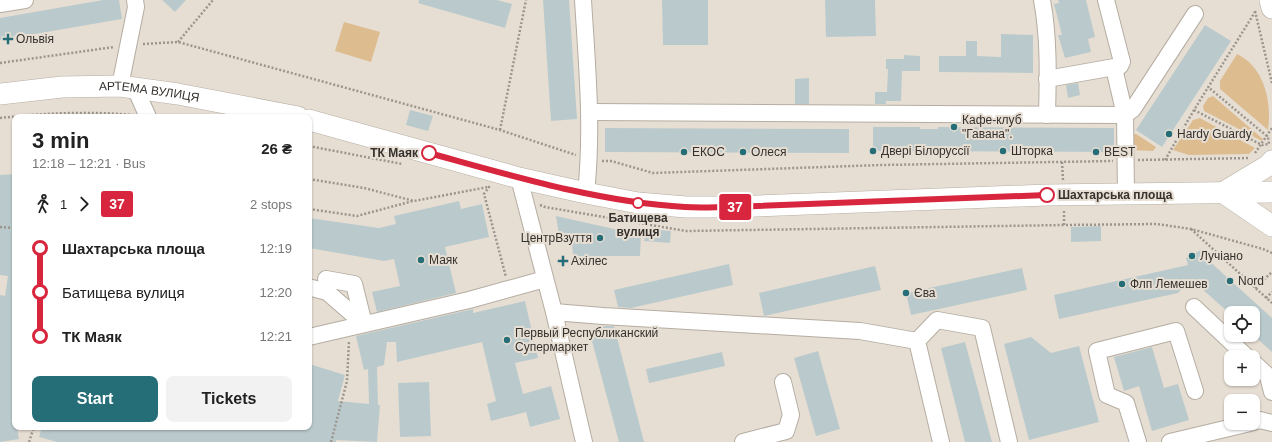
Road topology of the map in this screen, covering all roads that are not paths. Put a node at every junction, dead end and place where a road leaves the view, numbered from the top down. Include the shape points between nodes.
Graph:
1 (25, 0) edge
2 (135, 0) edge
3 (583, 0) edge
4 (1042, 0) edge
5 (1106, 0) edge
6 (1270, 0) edge
7 (0, 4) edge
8 (1272, 8) edge
9 (1195, 14) dead end
10 (1114, 68) junction
11 (1048, 79) junction
12 (128, 87) junction
13 (0, 94) edge
14 (590, 112) junction
15 (146, 114) edge
16 (278, 114) edge
17 (1047, 115) junction
18 (1125, 115) junction
19 (312, 121) edge
20 (1267, 153) edge
21 (519, 178) junction
22 (1272, 192) edge
23 (586, 193) junction
24 (1126, 193) junction
25 (1224, 193) junction
26 (1272, 226) edge
27 (545, 279) junction
28 (326, 280) dead end
29 (312, 288) dead end
30 (1194, 307) dead end
31 (554, 312) junction
32 (357, 326) junction
33 (312, 336) edge
34 (917, 341) junction
35 (1240, 350) edge
36 (1260, 369) edge
37 (783, 382) dead end
38 (1195, 391) dead end
39 (1272, 392) edge
40 (1260, 420) edge
41 (1272, 423) edge
42 (1224, 429) edge
43 (584, 442) edge
44 (743, 442) edge
45 (941, 442) edge
46 (1010, 442) edge
47 (1138, 442) edge
48 (1170, 442) edge

1 - 7 street
2 - 12 street
3 - 14 street
4 - 11 street
5 - 10 street via 1122,62
6 - 8 main road
9 - 18 street via 1133,109
10 - 11 street
10 - 18 street
11 - 17 street
12 - 13 main road, АРТЕМА ВУЛИЦЯ via 62,87
12 - 15 street
12 - 16 main road, АРТЕМА ВУЛИЦЯ
14 - 17 street
14 - 23 street via 590,160
17 - 18 street
18 - 24 street
19 - 21 main road
20 - 25 main road via 1269,165
21 - 23 main road
21 - 27 street
22 - 25 main road
23 - 24 main road via 638,203 686,207
24 - 25 main road
25 - 26 main road
27 - 31 street
27 - 32 street
28 - 32 street via 354,284
29 - 32 street via 327,292
30 - 35 street
31 - 34 street via 860,331
31 - 43 street
32 - 33 street
34 - 45 street
34 - 46 street via 937,320 982,328
36 - 39 street via 1268,376
37 - 44 street via 791,415 786,431
38 - 47 street via 1176,331 1097,351 1107,395 1126,403
40 - 41 street
42 - 48 street

